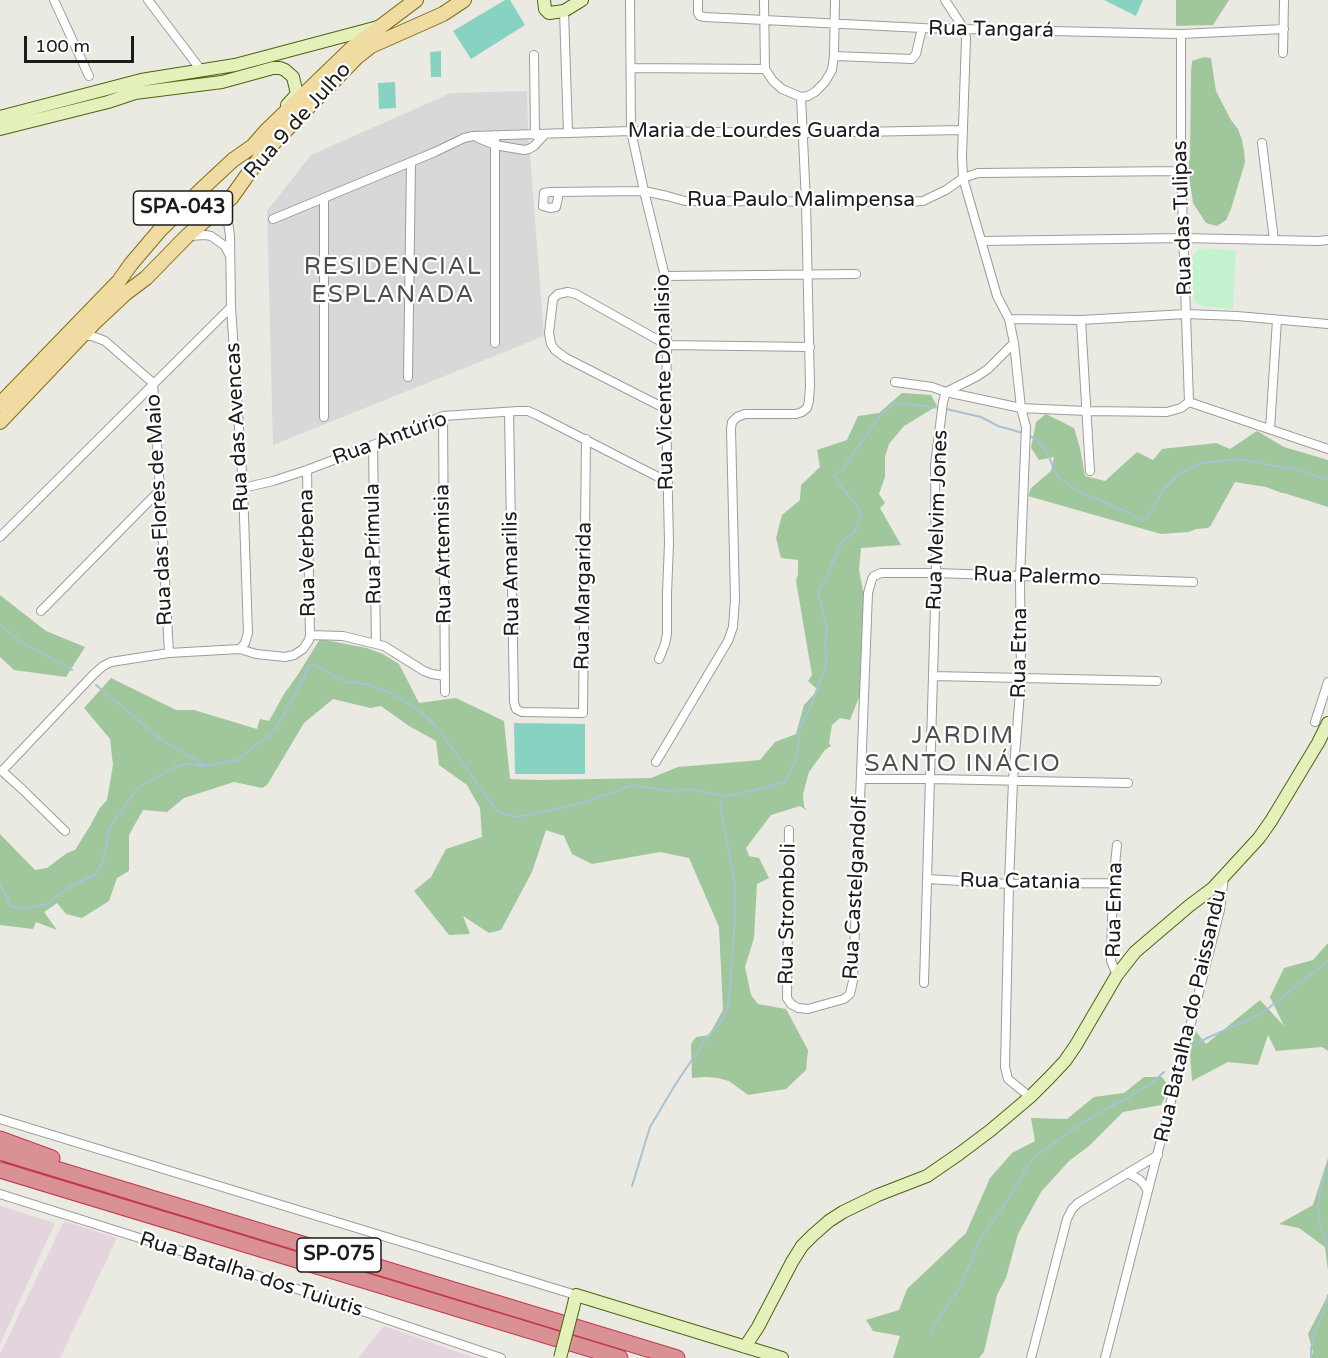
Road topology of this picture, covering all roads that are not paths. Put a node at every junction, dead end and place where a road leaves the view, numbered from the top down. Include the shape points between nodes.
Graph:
1 (54, 0) edge
2 (148, 0) edge
3 (416, 0) edge
4 (449, 0) edge
5 (464, 0) edge
6 (582, 0) edge
7 (630, 0) edge
8 (698, 0) edge
9 (764, 0) edge
10 (835, 0) edge
11 (945, 0) edge
12 (1284, 0) edge
13 (544, 5) edge
14 (564, 11) junction
15 (763, 20) junction
16 (835, 24) junction
17 (379, 27) junction
18 (922, 28) junction
19 (964, 29) junction
20 (1284, 29) junction
21 (1181, 34) junction
22 (371, 46) junction
23 (1283, 53) dead end
24 (534, 55) dead end
25 (834, 56) junction
26 (632, 68) junction
27 (765, 69) junction
28 (201, 70) junction
29 (89, 76) dead end
30 (801, 97) junction
31 (0, 117) edge
32 (0, 129) edge
33 (963, 130) junction
34 (266, 131) junction
35 (631, 131) junction
36 (568, 133) junction
37 (804, 133) junction
38 (545, 134) junction
39 (495, 135) junction
40 (535, 135) junction
41 (473, 136) junction
42 (1262, 143) dead end
43 (495, 145) junction
44 (411, 162) junction
45 (1181, 171) junction
46 (963, 178) junction
47 (204, 187) junction
48 (644, 191) junction
49 (559, 193) dead end
50 (324, 198) junction
51 (806, 202) junction
52 (223, 204) junction
53 (273, 219) dead end
54 (160, 230) junction
55 (1184, 238) junction
56 (1274, 240) junction
57 (1328, 240) edge
58 (182, 241) junction
59 (982, 241) junction
60 (231, 257) junction
61 (808, 274) junction
62 (856, 274) dead end
63 (665, 276) junction
64 (231, 307) junction
65 (1186, 315) junction
66 (1009, 319) junction
67 (1081, 320) junction
68 (1277, 320) junction
69 (1328, 324) edge
70 (81, 336) junction
71 (495, 343) dead end
72 (1014, 343) junction
73 (667, 345) junction
74 (810, 347) junction
75 (408, 377) dead end
76 (895, 382) dead end
77 (153, 383) junction
78 (946, 392) junction
79 (1189, 402) junction
80 (0, 404) edge
81 (1021, 408) junction
82 (666, 409) junction
83 (1086, 411) junction
84 (509, 412) junction
85 (443, 416) junction
86 (324, 417) dead end
87 (0, 422) edge
88 (1270, 429) junction
89 (586, 439) junction
90 (373, 445) junction
91 (1328, 449) edge
92 (307, 470) junction
93 (1090, 471) dead end
94 (668, 482) junction
95 (243, 488) junction
96 (160, 490) junction
97 (0, 537) edge
98 (881, 573) joint
99 (936, 573) junction
100 (1020, 577) junction
101 (1193, 582) dead end
102 (40, 611) dead end
103 (310, 635) junction
104 (376, 643) junction
105 (240, 649) junction
106 (169, 653) junction
107 (658, 659) dead end
108 (445, 676) junction
109 (933, 676) junction
110 (1021, 679) junction
111 (1157, 681) dead end
112 (1328, 682) edge
113 (445, 692) dead end
114 (543, 713) joint
115 (1322, 722) edge
116 (656, 762) dead end
117 (1, 771) edge
118 (862, 779) junction
119 (930, 779) junction
120 (1013, 780) junction
121 (1128, 783) dead end
122 (789, 830) dead end
123 (66, 831) dead end
124 (1117, 846) dead end
125 (1224, 877) junction
126 (928, 879) junction
127 (1113, 883) junction
128 (1009, 884) junction
129 (1117, 975) junction
130 (924, 983) dead end
131 (787, 998) joint
132 (1030, 1097) junction
133 (0, 1119) edge
134 (0, 1138) edge
135 (0, 1152) edge
136 (1158, 1155) junction
137 (0, 1170) edge
138 (1128, 1173) junction
139 (1147, 1190) junction
140 (135, 1193) junction
141 (0, 1194) edge
142 (576, 1295) junction
143 (746, 1347) junction
144 (501, 1358) edge
145 (560, 1358) edge
146 (620, 1358) edge
147 (677, 1358) edge
148 (782, 1358) edge
149 (1032, 1358) edge
150 (1105, 1358) edge

1 - 29 street
2 - 28 street
3 - 17 main road, Rua 9 de Julho
4 - 22 main road via 426,16 380,36
5 - 22 main road, Rua 9 de Julho via 443,14
6 - 14 street
7 - 26 street, Rua Vicente Donalisio
8 - 15 street, Rua Tangará via 700,16
9 - 15 street
10 - 16 street
11 - 19 street
12 - 20 street
13 - 14 street via 549,13
14 - 36 street
15 - 16 street, Rua Tangará
15 - 27 street
16 - 18 street, Rua Tangará
16 - 25 street
17 - 28 street via 236,65
17 - 34 main road, Rua 9 de Julho / SPA-043
18 - 19 street, Rua Tangará
18 - 25 street via 912,59
19 - 21 street, Rua Tangará
19 - 33 street
20 - 21 street, Rua Tangará
20 - 23 street
21 - 45 street, Rua das Tulipas
22 - 52 main road, Rua 9 de Julho / SPA-043 via 261,156
24 - 40 street
25 - 30 street via 825,82 815,92
26 - 27 street
26 - 35 street, Rua Vicente Donalisio
27 - 30 street via 782,89
28 - 31 street via 141,80
30 - 37 street
32 - 34 street via 135,93 222,82 280,68 293,77 297,94
33 - 37 street, Maria de Lourdes Guarda
33 - 46 street
34 - 47 main road, Rua 9 de Julho / SPA-043 via 254,146
35 - 36 street, Maria de Lourdes Guarda
35 - 37 street, Maria de Lourdes Guarda
35 - 48 street, Rua Vicente Donalisio
36 - 38 street, Maria de Lourdes Guarda
37 - 51 street
38 - 40 street, Maria de Lourdes Guarda
38 - 43 street via 529,149
39 - 40 street, Maria de Lourdes Guarda
39 - 41 street, Maria de Lourdes Guarda
39 - 43 street
41 - 43 street
41 - 44 street, Maria de Lourdes Guarda
42 - 56 street
43 - 71 street
44 - 50 street, Maria de Lourdes Guarda
44 - 75 street
45 - 46 street, Rua Paulo Malimpensa via 978,173
45 - 55 street, Rua das Tulipas
46 - 51 street, Rua Paulo Malimpensa via 923,201
46 - 59 street
47 - 52 main road
47 - 54 main road, Rua 9 de Julho / SPA-043
48 - 49 street, Rua Paulo Malimpensa
48 - 51 street, Rua Paulo Malimpensa via 685,201
48 - 63 street, Rua Vicente Donalisio
50 - 53 street, Maria de Lourdes Guarda
50 - 86 street
51 - 61 street
52 - 58 main road, Rua 9 de Julho / SPA-043
52 - 60 street, Rua das Avencas
54 - 58 main road via 163,246 170,248
54 - 80 main road, Rua 9 de Julho / SPA-043 via 119,281
55 - 56 street
55 - 59 street
55 - 65 street, Rua das Tulipas
56 - 57 street
58 - 60 street via 198,235 211,236 225,246
58 - 70 main road, Rua 9 de Julho / SPA-043
59 - 66 street via 997,296
60 - 64 street, Rua das Avencas
61 - 62 street
61 - 63 street
61 - 74 street
63 - 73 street, Rua Vicente Donalisio
64 - 77 street
64 - 95 street, Rua das Avencas
65 - 67 street
65 - 68 street
65 - 79 street, Rua das Tulipas
66 - 67 street
66 - 72 street
67 - 83 street
68 - 69 street
68 - 88 street
70 - 77 street, Rua das Flores de Maio via 105,341
70 - 87 main road, Rua 9 de Julho / SPA-043
72 - 78 street via 988,369
72 - 81 street, Rua Etna
73 - 74 street
73 - 82 street, Rua Vicente Donalisio
73 - 82 street via 576,294 558,294 552,299 549,333 555,350
74 - 116 street via 807,408 796,414 745,414 732,422 733,627
76 - 78 street
77 - 96 street, Rua das Flores de Maio
77 - 97 street
78 - 81 street
78 - 99 street, Rua Melvim Jones via 935,465
79 - 83 street via 1167,412
79 - 88 street
81 - 83 street
81 - 100 street, Rua Etna via 1026,427
82 - 94 street, Rua Vicente Donalisio
83 - 93 street
84 - 85 street, Rua Antúrio
84 - 89 street, Rua Antúrio via 528,411
84 - 114 street, Rua Amarilis via 514,702 519,711
85 - 90 street, Rua Antúrio
85 - 108 street, Rua Artemisia
88 - 91 street
89 - 94 street, Rua Antúrio
89 - 114 street, Rua Margarida via 583,713
90 - 92 street, Rua Antúrio
90 - 104 street, Rua Prímula
92 - 95 street, Rua Antúrio
92 - 103 street, Rua Verbena
94 - 107 street, Rua Vicente Donalisio via 667,634
95 - 105 street, Rua das Avencas via 248,633
96 - 102 street
96 - 106 street, Rua das Flores de Maio
98 - 99 street, Rua Palermo
98 - 118 street, Rua Castelgandolf via 872,579 868,593
99 - 100 street, Rua Palermo
99 - 109 street, Rua Melvim Jones
100 - 101 street, Rua Palermo
100 - 110 street, Rua Etna
103 - 104 street
103 - 105 street via 303,649 285,657
104 - 108 street via 432,675
105 - 106 street
106 - 117 street via 103,666
108 - 113 street, Rua Artemisia
109 - 110 street
109 - 119 street, Rua Melvim Jones
110 - 111 street
110 - 120 street, Rua Etna
112 - 115 street
115 - 125 street via 1318,743 1271,820
117 - 123 street
118 - 119 street
118 - 131 street, Rua Castelgandolf via 850,994 808,1009 798,1008
119 - 120 street
119 - 126 street, Rua Melvim Jones
120 - 121 street
120 - 128 street, Rua Etna
122 - 131 street, Rua Stromboli
124 - 127 street, Rua Enna
125 - 129 street via 1135,952
125 - 136 street, Rua Batalha do Paissandu via 1220,910
126 - 128 street, Rua Catania
126 - 130 street, Rua Melvim Jones
127 - 128 street, Rua Catania
127 - 129 street, Rua Enna via 1111,961
128 - 132 street, Rua Etna via 1005,1067 1008,1078
129 - 132 street via 1065,1061
132 - 143 street via 927,1176 843,1212 813,1235 792,1262
133 - 142 street
134 - 140 highway
135 - 140 highway, SP-075
136 - 138 street, Rua Batalha do Paissandu
136 - 139 street, Rua Batalha do Paissandu
137 - 146 highway, SP-075
138 - 139 street
138 - 149 street, Rua Batalha do Paissandu via 1078,1203 1068,1214
139 - 150 street, Rua Batalha do Paissandu
140 - 147 highway, SP-075
141 - 144 street, Rua Batalha dos Tuiutis
142 - 143 street
142 - 145 street, bridge
143 - 148 street

